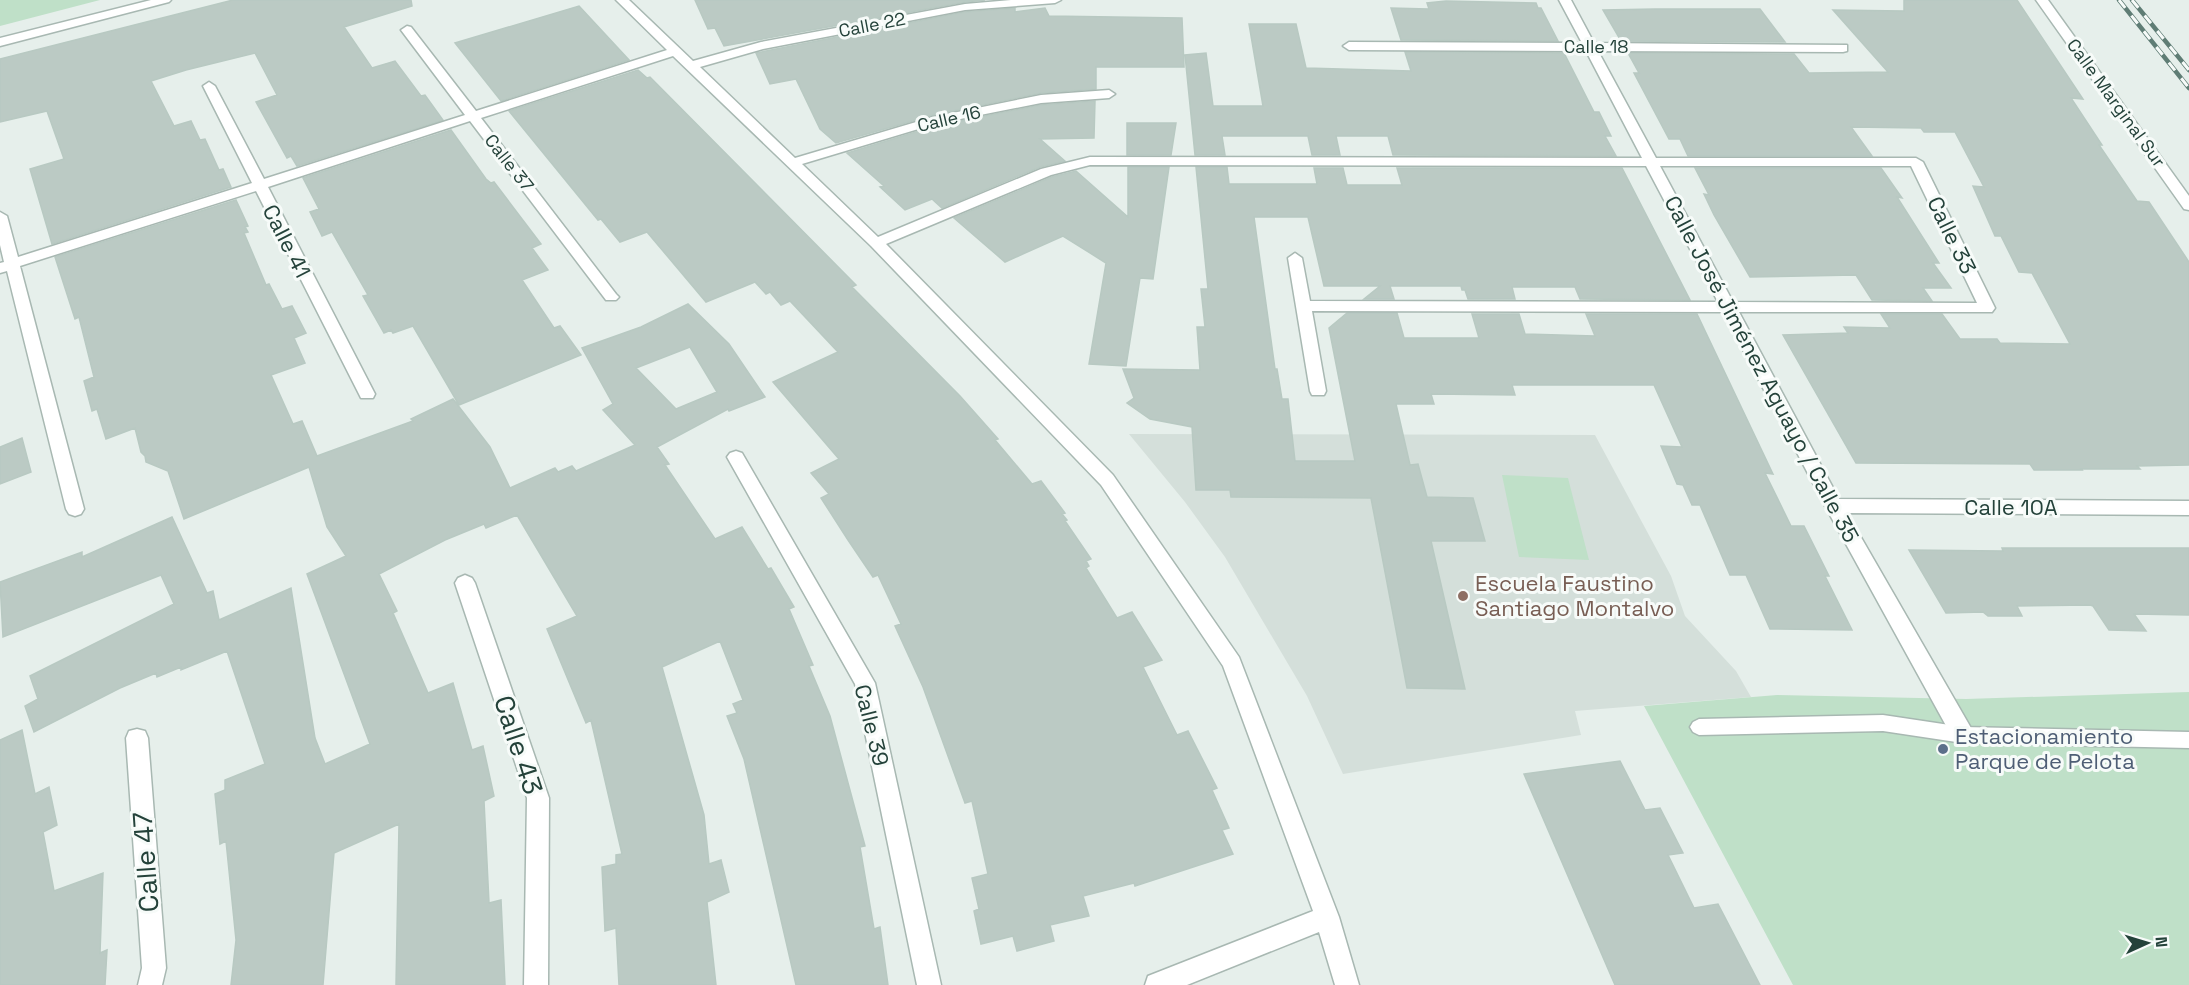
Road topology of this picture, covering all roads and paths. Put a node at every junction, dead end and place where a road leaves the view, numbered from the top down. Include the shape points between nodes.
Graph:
1 (165, 0) edge
2 (622, 0) edge
3 (1055, 0) edge
4 (1565, 0) edge
5 (2042, 0) edge
6 (407, 30) dead end
7 (0, 42) edge
8 (1349, 46) dead end
9 (1590, 47) junction
10 (1843, 48) dead end
11 (676, 51) junction
12 (691, 66) junction
13 (209, 86) dead end
14 (1109, 94) dead end
15 (473, 116) junction
16 (1651, 160) junction
17 (792, 163) junction
18 (259, 185) junction
19 (2189, 206) edge
20 (0, 216) edge
21 (876, 243) junction
22 (1295, 258) dead end
23 (6, 266) edge
24 (611, 297) dead end
25 (1304, 306) junction
26 (1729, 308) junction
27 (1318, 391) dead end
28 (367, 394) dead end
29 (736, 457) dead end
30 (1834, 506) junction
31 (2189, 508) edge
32 (75, 509) dead end
33 (465, 583) dead end
34 (1699, 727) dead end
35 (1963, 735) junction
36 (136, 738) dead end
37 (2189, 740) edge
38 (1327, 917) junction
39 (150, 985) edge
40 (536, 985) edge
41 (929, 985) edge
42 (1157, 985) edge
43 (1347, 985) edge

1 - 7 street
2 - 11 street
3 - 12 street, Calle 22 via 965,7 761,46
4 - 9 street, Calle José Jiménez Aguayo / Calle 35
5 - 19 street, Calle Marginal Sur
6 - 15 street, Calle 37
8 - 9 street, Calle 18
9 - 10 street, Calle 18
9 - 16 street, Calle José Jiménez Aguayo / Calle 35
11 - 12 street
11 - 15 street
12 - 17 street
13 - 18 street, Calle 41
14 - 17 street, Calle 16 via 1041,99 933,121
15 - 18 street
15 - 24 street, Calle 37
16 - 21 street via 1090,161 1046,172
16 - 26 street, Calle José Jiménez Aguayo / Calle 35
16 - 26 street, Calle 33 via 1916,162 1987,308
17 - 21 street
18 - 23 street
18 - 28 street, Calle 41
20 - 23 street
21 - 38 street via 1107,480 1232,663
22 - 25 street
23 - 32 street
25 - 26 street
25 - 27 street
26 - 30 street, Calle José Jiménez Aguayo / Calle 35
29 - 41 street, Calle 39 via 865,683
30 - 31 street, Calle 10A
30 - 35 street, Calle José Jiménez Aguayo / Calle 35
33 - 40 street, Calle 43 via 538,798
34 - 35 lane via 1882,723
35 - 37 lane
36 - 39 street, Calle 47 via 154,968
38 - 42 street
38 - 43 street

